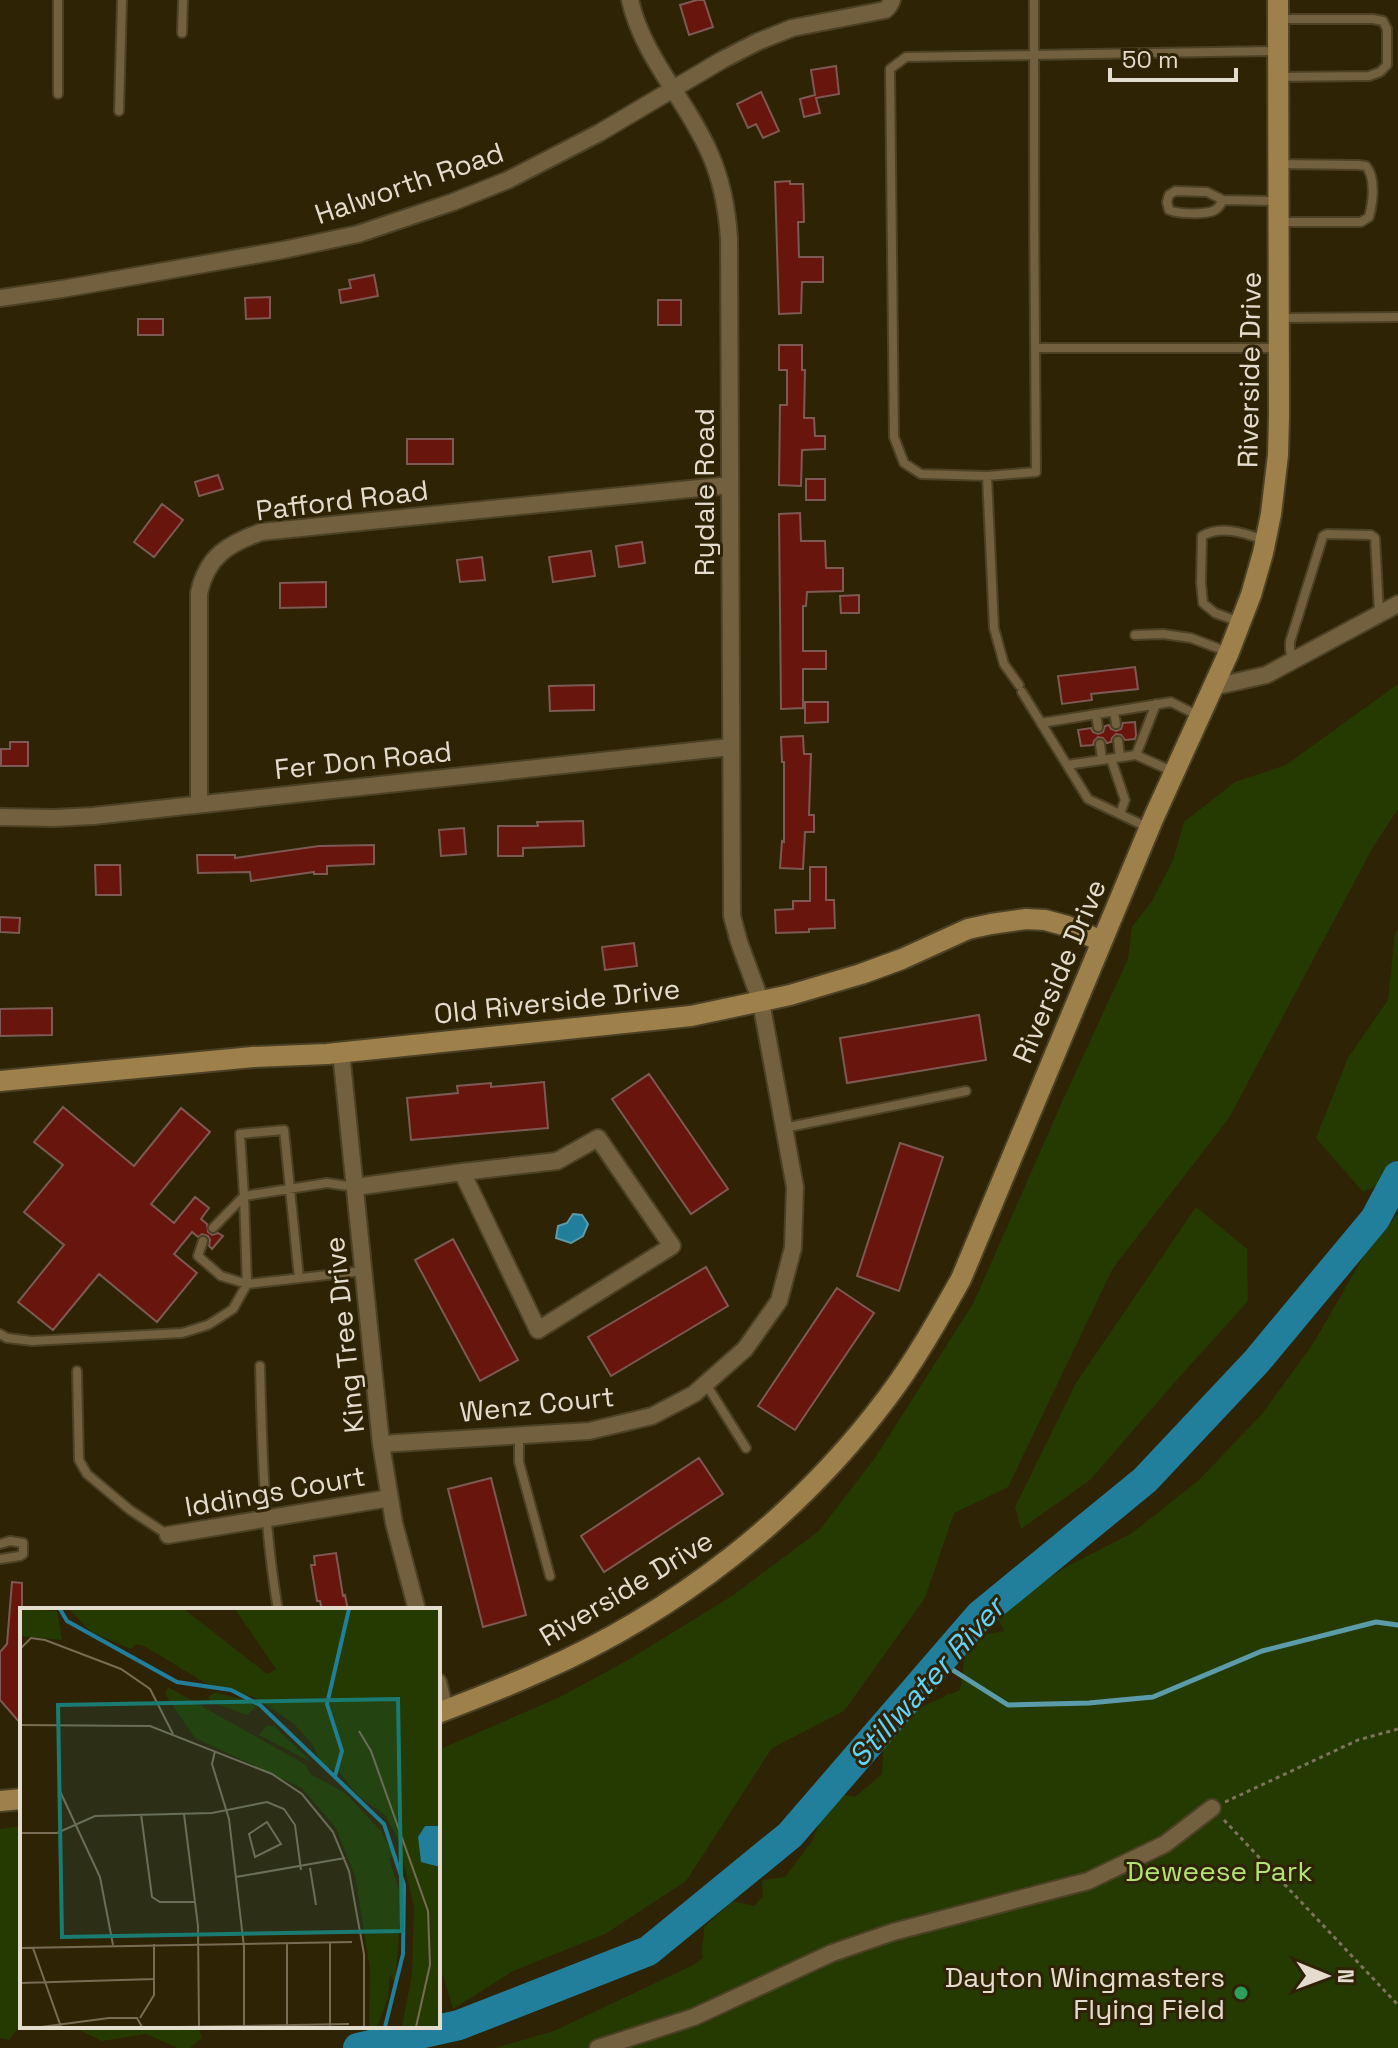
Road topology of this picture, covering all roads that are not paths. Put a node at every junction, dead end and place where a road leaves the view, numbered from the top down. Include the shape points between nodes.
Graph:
1 (58, 0) edge
2 (122, 0) edge
3 (183, 0) edge
4 (630, 0) edge
5 (892, 0) edge
6 (1034, 0) edge
7 (1278, 10) edge
8 (182, 33) dead end
9 (1279, 51) junction
10 (1034, 55) junction
11 (1278, 77) junction
12 (672, 90) junction
13 (58, 94) dead end
14 (119, 111) dead end
15 (1279, 164) junction
16 (1223, 200) junction
17 (1279, 201) junction
18 (1279, 222) junction
19 (0, 298) edge
20 (1398, 317) edge
21 (1279, 318) junction
22 (1035, 348) junction
23 (1279, 348) junction
24 (987, 476) junction
25 (730, 485) junction
26 (1266, 540) junction
27 (1398, 604) edge
28 (1379, 614) junction
29 (1240, 623) junction
30 (1135, 635) dead end
31 (1229, 652) junction
32 (1292, 662) junction
33 (1213, 687) junction
34 (1156, 704) junction
35 (1114, 711) junction
36 (1096, 714) junction
37 (1199, 717) junction
38 (1041, 723) junction
39 (1116, 724) dead end
40 (1098, 727) dead end
41 (1118, 741) dead end
42 (1100, 744) dead end
43 (730, 747) junction
44 (1136, 755) junction
45 (1111, 759) junction
46 (1067, 765) junction
47 (1174, 772) junction
48 (199, 804) junction
49 (1120, 814) junction
50 (0, 817) edge
51 (1150, 828) junction
52 (1101, 941) junction
53 (761, 1002) junction
54 (341, 1052) junction
55 (0, 1081) edge
56 (966, 1091) dead end
57 (784, 1128) junction
58 (462, 1172) junction
59 (356, 1187) junction
60 (290, 1189) junction
61 (244, 1196) junction
62 (213, 1228) dead end
63 (203, 1241) dead end
64 (364, 1271) junction
65 (299, 1278) junction
66 (247, 1284) junction
67 (0, 1334) edge
68 (260, 1366) dead end
69 (77, 1371) dead end
70 (706, 1384) junction
71 (519, 1435) junction
72 (381, 1444) junction
73 (746, 1448) dead end
74 (390, 1498) junction
75 (266, 1520) junction
76 (168, 1535) joint
77 (0, 1544) edge
78 (0, 1559) edge
79 (550, 1576) dead end
80 (278, 1608) edge
81 (417, 1608) edge
82 (442, 1711) edge
83 (20, 1799) edge
84 (0, 1801) edge
85 (1212, 1808) road end
86 (637, 2042) edge
87 (598, 2048) edge

1 - 13 lane
2 - 14 lane
3 - 8 lane
4 - 12 street, Rydale Road via 646,47
5 - 12 street, Halworth Road via 885,10 801,26 757,42
6 - 10 lane
7 - 9 main road, Riverside Drive
7 - 11 lane via 1373,19 1383,21 1387,29 1387,65 1380,72
9 - 10 lane
9 - 11 main road, Riverside Drive
10 - 22 lane
10 - 24 lane via 906,57 890,69 894,437 904,463 921,474
11 - 15 main road, Riverside Drive
12 - 19 street, Halworth Road via 508,180 358,234
12 - 25 street, Rydale Road via 710,153 727,210
15 - 17 main road, Riverside Drive
15 - 18 lane via 1358,165 1372,173 1369,217 1361,222
16 - 16 lane via 1207,192 1175,191 1167,202 1175,213 1208,213
16 - 17 lane
17 - 18 main road, Riverside Drive
18 - 21 main road, Riverside Drive
20 - 21 lane
21 - 23 main road, Riverside Drive
22 - 23 lane
22 - 24 lane via 1036,472
23 - 26 main road, Riverside Drive via 1278,455
24 - 38 lane via 994,628 1004,664
25 - 43 street, Rydale Road
25 - 48 street, Pafford Road via 261,532 231,545 205,572 199,593
26 - 29 main road, Riverside Drive
26 - 29 lane via 1237,531 1202,536 1203,603
27 - 28 street
28 - 32 street
28 - 32 lane via 1375,538 1323,536 1290,642
29 - 31 main road, Riverside Drive
30 - 31 lane via 1191,638
31 - 33 main road, Riverside Drive
32 - 33 street via 1266,675
33 - 37 main road, Riverside Drive
34 - 35 lane
34 - 37 lane via 1171,702
34 - 44 lane
35 - 36 lane
35 - 39 lane
36 - 38 lane
36 - 40 lane
37 - 47 main road, Riverside Drive
38 - 46 lane
41 - 45 lane
42 - 45 lane
43 - 48 street, Fer Don Road
43 - 53 street, Rydale Road via 732,916
44 - 45 lane
44 - 47 lane
45 - 46 lane
45 - 49 lane via 1125,800
46 - 49 lane via 1088,799
47 - 51 main road, Riverside Drive
48 - 50 street, Fer Don Road via 93,816
49 - 51 lane
51 - 52 main road, Riverside Drive
52 - 53 main road, Old Riverside Drive via 1045,920 991,924 861,974
52 - 82 main road, Riverside Drive via 961,1279 888,1397 835,1462 730,1560 686,1590 540,1672
53 - 54 main road, Old Riverside Drive via 691,1016
53 - 57 street, Wenz Court
54 - 55 main road, Old Riverside Drive
54 - 59 street, King Tree Drive
56 - 57 lane
57 - 70 street, Wenz Court via 795,1187 794,1233 779,1301 745,1349
58 - 58 street via 557,1161 598,1138 672,1246 538,1330
58 - 59 street
59 - 60 lane via 327,1183
59 - 64 street, King Tree Drive
60 - 61 lane
60 - 61 lane via 284,1130 240,1134
60 - 65 lane
61 - 62 lane
61 - 66 lane
63 - 66 lane via 198,1256 221,1276
64 - 65 lane
64 - 72 street, King Tree Drive
65 - 66 lane
66 - 67 lane via 233,1309 182,1333 32,1341
68 - 75 lane
69 - 76 lane via 79,1460 87,1474
70 - 71 street, Wenz Court via 652,1416 589,1431
70 - 73 lane
71 - 72 street, Wenz Court
71 - 79 lane via 519,1462
72 - 74 street, King Tree Drive
74 - 75 street, Iddings Court
74 - 81 street, King Tree Drive
75 - 76 street, Iddings Court
75 - 80 lane
77 - 78 lane via 19,1541 24,1546 20,1556
83 - 84 main road
85 - 86 street via 1165,1844 1088,1881 832,1953
86 - 87 street

